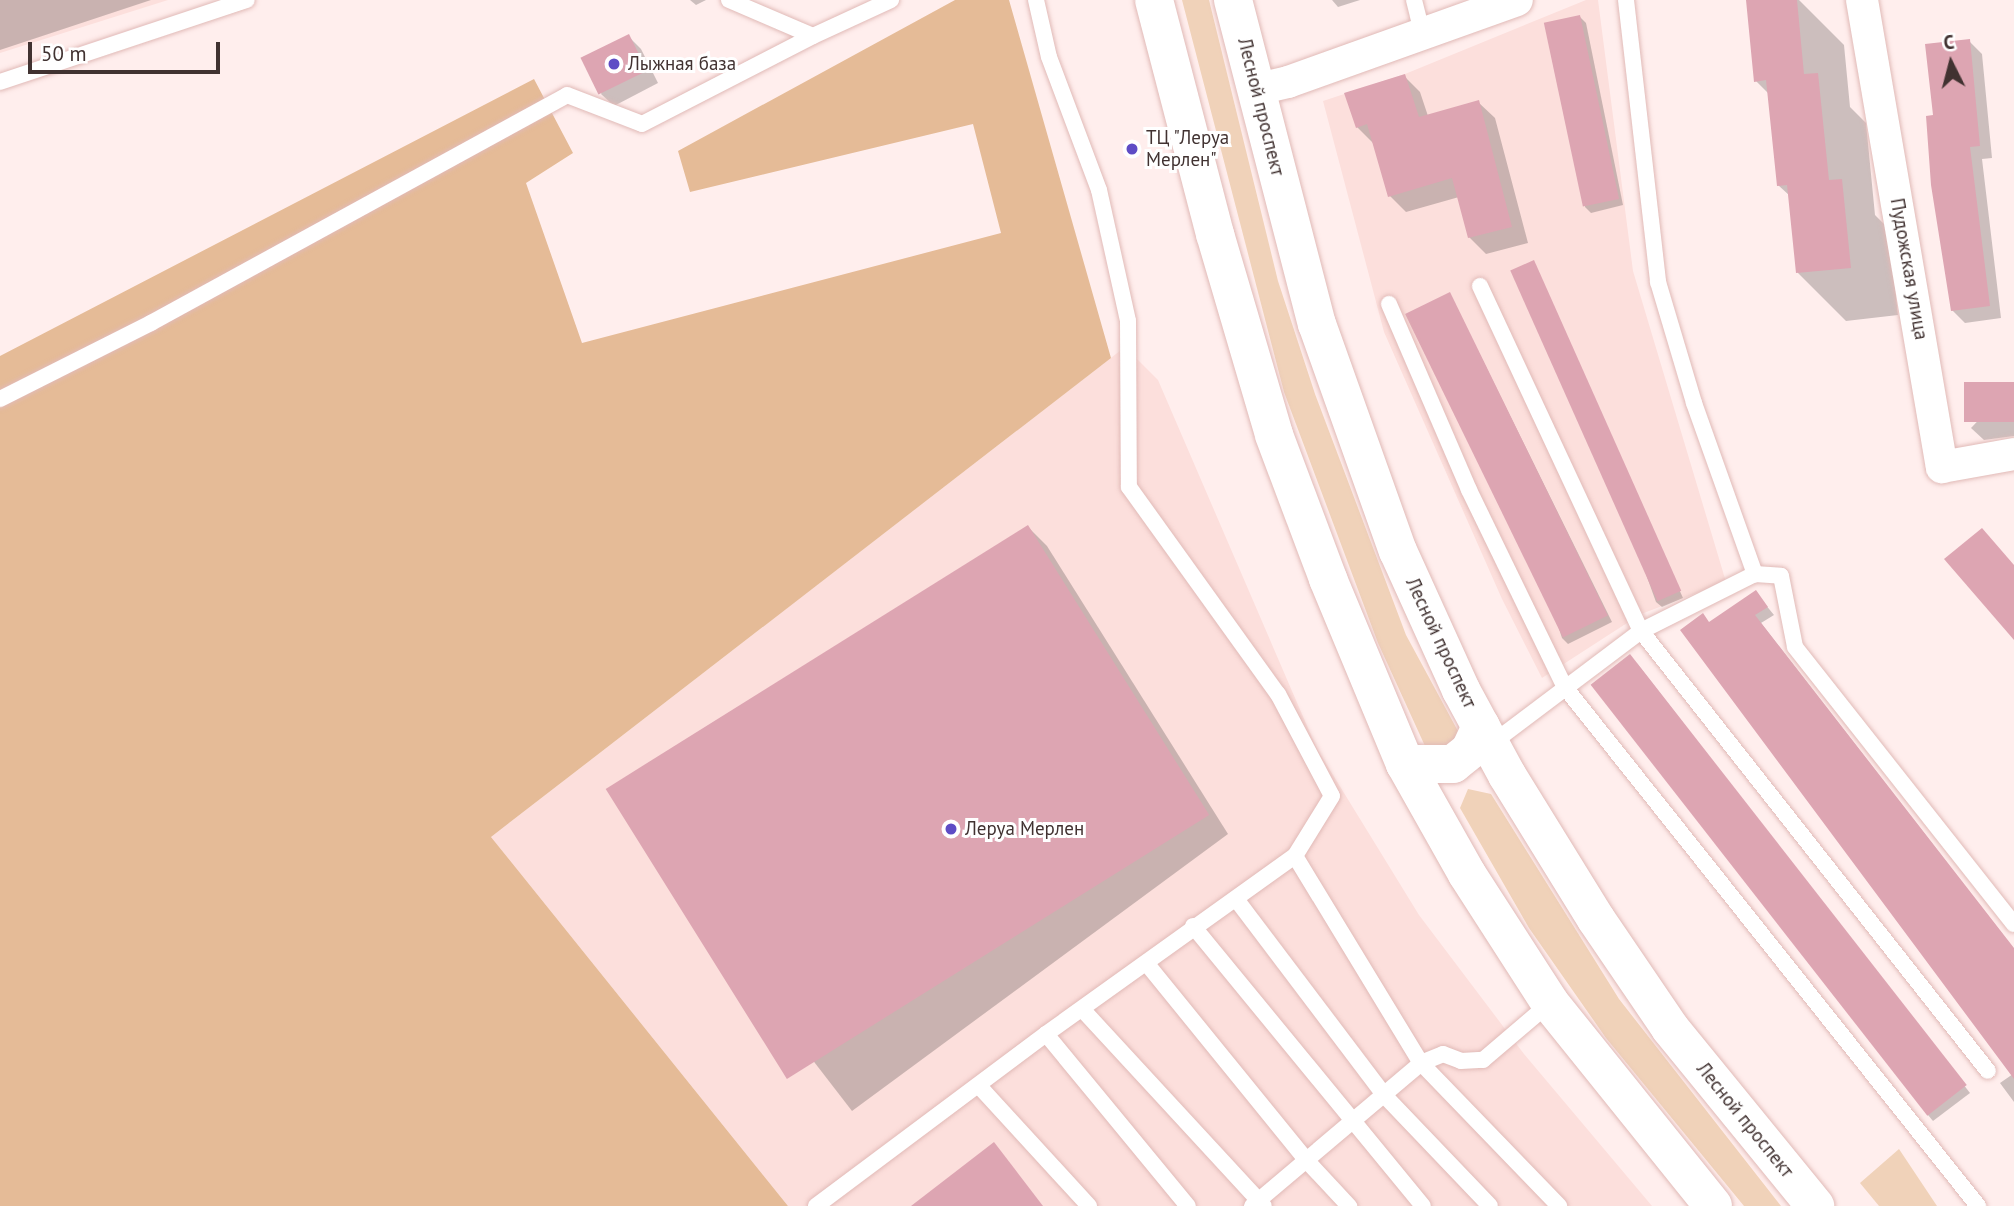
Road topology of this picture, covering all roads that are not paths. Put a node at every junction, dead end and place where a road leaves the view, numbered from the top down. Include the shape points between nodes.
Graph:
1 (247, 0) edge
2 (729, 0) edge
3 (891, 0) edge
4 (1036, 0) edge
5 (1154, 0) edge
6 (1233, 0) edge
7 (1414, 0) edge
8 (1517, 0) edge
9 (1626, 0) edge
10 (1862, 0) edge
11 (1423, 35) junction
12 (813, 36) junction
13 (0, 82) edge
14 (1258, 89) junction
15 (1480, 286) dead end
16 (1389, 304) dead end
17 (0, 399) edge
18 (2014, 454) edge
19 (1755, 574) junction
20 (1641, 631) junction
21 (1564, 687) junction
22 (1493, 748) junction
23 (1405, 764) junction
24 (1437, 822) junction
25 (1295, 856) junction
26 (1236, 899) junction
27 (2014, 924) edge
28 (1193, 926) junction
29 (1147, 964) junction
30 (1550, 1003) junction
31 (1082, 1009) junction
32 (1046, 1034) junction
33 (1421, 1063) junction
34 (1988, 1071) dead end
35 (979, 1086) junction
36 (1384, 1095) junction
37 (1353, 1122) junction
38 (1307, 1161) junction
39 (1258, 1204) edge
40 (816, 1206) edge
41 (1089, 1206) edge
42 (1188, 1206) edge
43 (1349, 1206) edge
44 (1423, 1206) edge
45 (1490, 1206) edge
46 (1559, 1206) edge
47 (1713, 1206) edge
48 (1815, 1206) edge
49 (1978, 1206) edge

1 - 13 lane
2 - 12 lane
3 - 12 lane
4 - 25 lane via 1049,57 1099,190 1128,321 1129,487 1279,694 1332,796
5 - 23 main road via 1274,435
6 - 14 main road, Лесной проспект
7 - 11 lane
8 - 11 street
9 - 19 lane via 1658,282 1694,403
10 - 18 street, Пудожская улица via 1944,475
11 - 14 street
12 - 17 lane via 642,124 567,95 151,323
14 - 22 main road, Лесной проспект via 1317,324 1347,416 1398,551
15 - 20 lane
16 - 21 lane via 1469,490
19 - 20 lane
19 - 27 lane via 1781,576 1795,647
20 - 21 lane
20 - 34 lane
21 - 22 lane
21 - 49 lane
22 - 23 main road via 1470,750 1453,764
22 - 24 main road via 1444,797
22 - 48 main road, Лесной проспект via 1670,1028
23 - 24 main road
24 - 30 main road
25 - 26 lane
25 - 33 lane
26 - 28 lane
26 - 36 lane
28 - 29 lane
28 - 37 lane
29 - 31 lane
29 - 38 lane
30 - 33 lane via 1483,1060 1443,1054
30 - 47 main road
31 - 32 lane
31 - 39 lane
32 - 35 lane
32 - 42 lane
33 - 36 lane
33 - 46 lane
35 - 40 lane
35 - 41 lane
36 - 37 lane
36 - 45 lane
37 - 38 lane
37 - 44 lane
38 - 39 lane
38 - 43 lane

